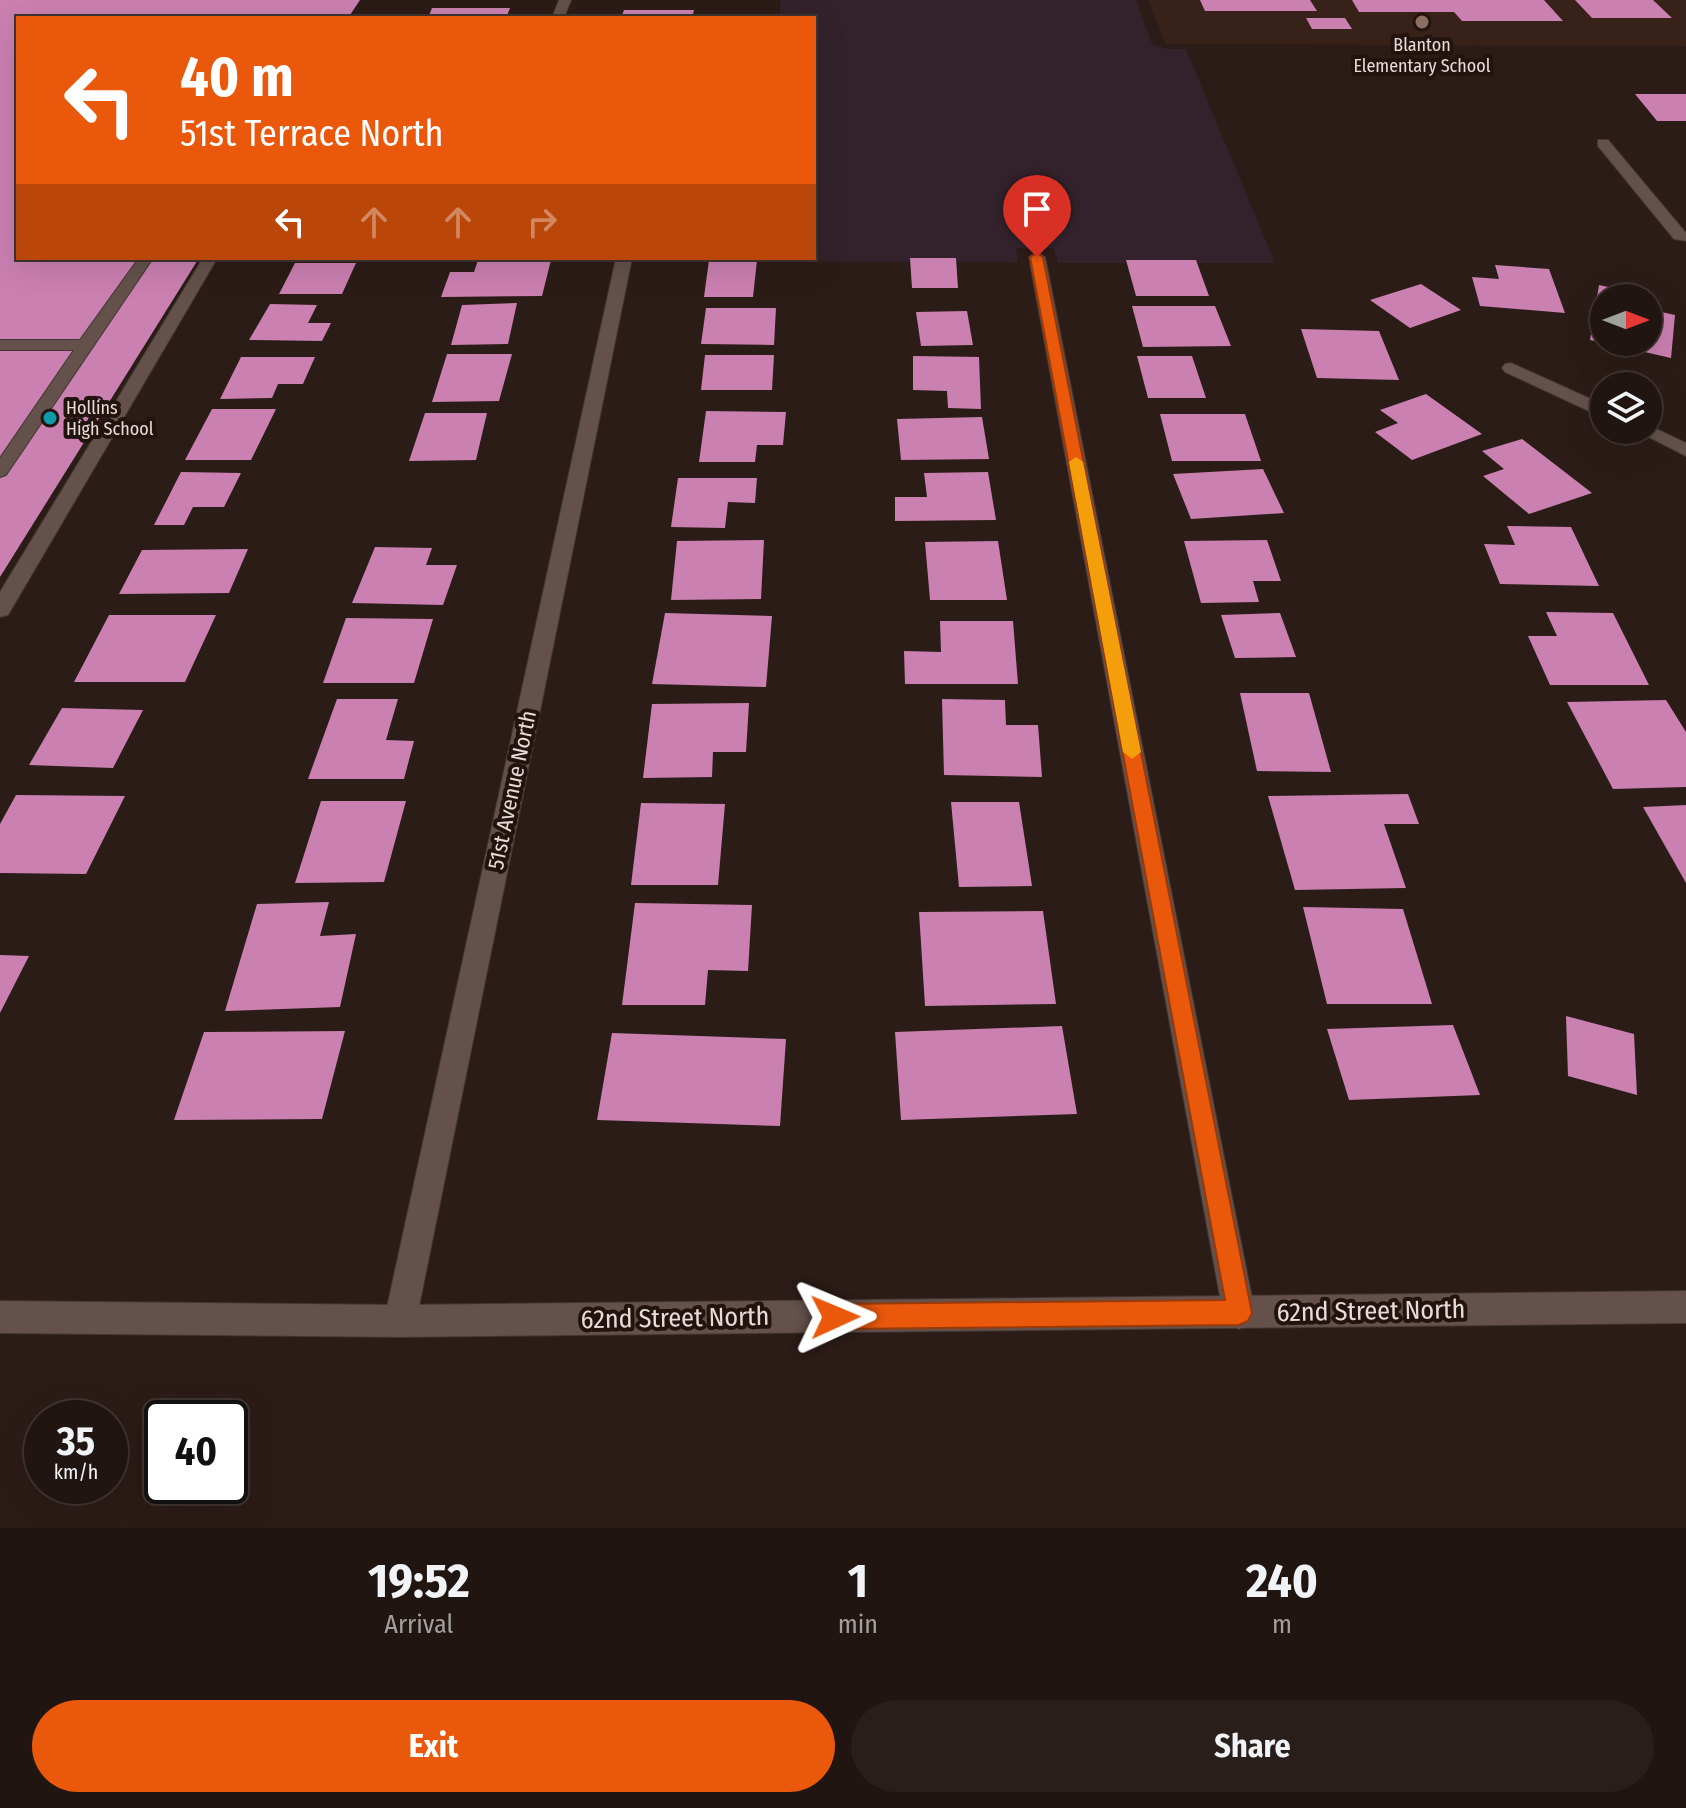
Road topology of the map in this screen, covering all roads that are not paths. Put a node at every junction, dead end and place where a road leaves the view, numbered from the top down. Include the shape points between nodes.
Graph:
1 (1603, 143) dead end
2 (1686, 237) edge
3 (1037, 257) dead end
4 (145, 260) edge
5 (624, 260) edge
6 (207, 262) dead end
7 (0, 345) edge
8 (85, 345) junction
9 (1511, 368) dead end
10 (1590, 405) edge
11 (1662, 439) edge
12 (1686, 450) edge
13 (0, 471) edge
14 (0, 610) edge
15 (1686, 1307) edge
16 (1239, 1313) junction
17 (0, 1317) edge
18 (400, 1321) junction

1 - 2 lane via 1679,236
3 - 16 street
4 - 8 lane
5 - 18 street, 51st Avenue North
6 - 14 street
7 - 8 lane
8 - 13 lane
9 - 10 street
11 - 12 street
15 - 16 street, 62nd Street North
16 - 18 street, 62nd Street North
17 - 18 street, 62nd Street North

